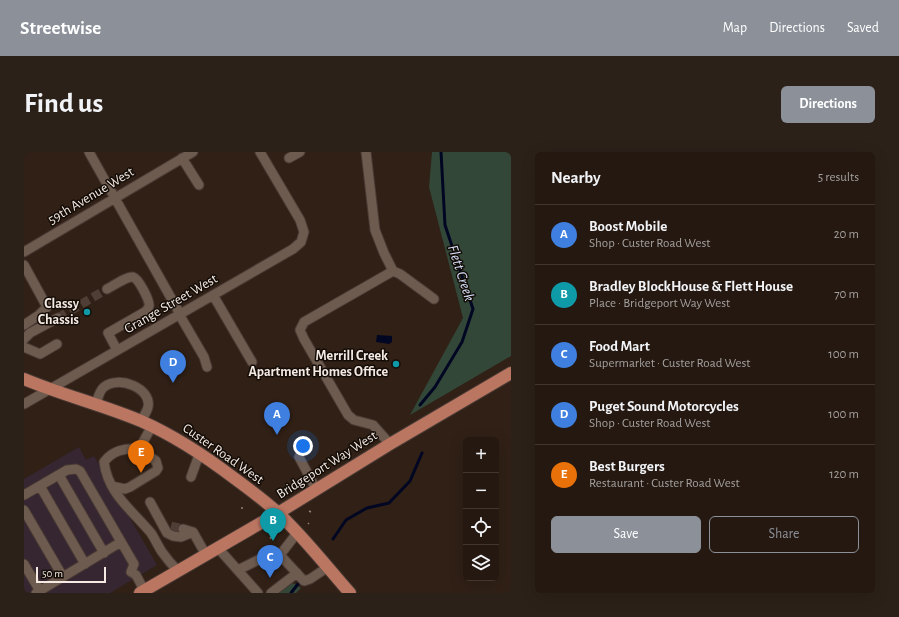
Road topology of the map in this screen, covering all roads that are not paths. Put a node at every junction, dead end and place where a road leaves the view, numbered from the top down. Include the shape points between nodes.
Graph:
1 (88, 152) edge
2 (193, 152) edge
3 (260, 152) edge
4 (300, 152) edge
5 (366, 152) edge
6 (182, 158) junction
7 (289, 158) dead end
8 (199, 185) dead end
9 (114, 198) junction
10 (24, 252) edge
11 (24, 265) edge
12 (393, 270) junction
13 (107, 289) tunnel mouth
14 (213, 295) junction
15 (434, 299) dead end
16 (180, 314) junction
17 (58, 318) tunnel mouth
18 (24, 325) edge
19 (24, 339) edge
20 (57, 344) dead end
21 (24, 347) edge
22 (117, 350) junction
23 (252, 362) dead end
24 (207, 367) dead end
25 (511, 373) edge
26 (24, 379) edge
27 (50, 390) junction
28 (24, 404) edge
29 (96, 404) junction
30 (147, 424) junction
31 (390, 444) junction
32 (139, 449) junction
33 (200, 452) junction
34 (299, 457) dead end
35 (58, 475) junction
36 (191, 477) dead end
37 (40, 486) junction
38 (112, 486) junction
39 (125, 489) junction
40 (316, 489) junction
41 (24, 495) edge
42 (120, 498) junction
43 (150, 502) dead end
44 (24, 510) edge
45 (278, 513) junction
46 (162, 523) junction
47 (171, 526) tunnel mouth
48 (183, 529) tunnel mouth
49 (193, 532) junction
50 (297, 533) junction
51 (121, 542) junction
52 (218, 548) junction
53 (104, 553) junction
54 (206, 555) junction
55 (280, 555) junction
56 (24, 564) edge
57 (85, 564) junction
58 (328, 567) junction
59 (238, 570) junction
60 (178, 571) junction
61 (297, 573) junction
62 (63, 577) junction
63 (38, 592) edge
64 (142, 592) edge
65 (258, 593) edge
66 (271, 593) edge
67 (350, 593) edge

1 - 9 street
2 - 6 street, 59th Avenue West
3 - 14 street, Grange Street West via 300,220 304,232 302,239 298,246
4 - 7 street
5 - 12 street via 375,230
6 - 8 street
6 - 9 street, 59th Avenue West
9 - 10 street, 59th Avenue West
9 - 16 street
11 - 18 street via 47,307
12 - 15 street
12 - 31 street via 301,326 301,332 348,415 354,420 373,425
13 - 22 street via 133,277 141,286 150,306 143,313 108,333
14 - 16 street, Grange Street West
14 - 23 street
16 - 22 street, Grange Street West
16 - 24 street
17 - 19 street
20 - 21 street via 40,354
22 - 27 street, Grange Street West
25 - 31 main road, Bridgeport Way West
26 - 27 main road, Custer Road West
27 - 28 street, Grange Street West
27 - 29 main road, Custer Road West
29 - 30 main road, Custer Road West
29 - 30 street via 104,387 111,383 125,383 142,390 148,401
30 - 32 street
30 - 33 main road, Custer Road West
31 - 40 main road, Bridgeport Way West
32 - 38 street via 127,448 109,455 104,462
32 - 39 street via 156,461 158,468
33 - 36 street
33 - 45 main road, Custer Road West
34 - 40 street
35 - 37 street
35 - 51 street via 73,469 80,471
35 - 53 street
37 - 41 street
37 - 57 street
38 - 39 street
38 - 42 street
39 - 42 street
40 - 45 main road, Bridgeport Way West
42 - 60 street
43 - 46 street
44 - 62 street
45 - 50 main road, Custer Road West
45 - 52 main road, Bridgeport Way West
46 - 47 street
46 - 49 street via 167,533 173,536 181,537
48 - 49 street
49 - 54 street
50 - 55 street
50 - 58 main road, Custer Road West
51 - 53 street
51 - 64 street via 134,564 131,572 136,575
52 - 54 main road, Bridgeport Way West
52 - 59 street
53 - 57 street
54 - 60 main road, Bridgeport Way West
55 - 59 street via 268,555
55 - 61 street
56 - 63 street
57 - 62 street
58 - 61 street via 306,581
58 - 67 main road, Custer Road West
59 - 65 street
60 - 64 main road, Bridgeport Way West
61 - 66 street
62 - 63 street

